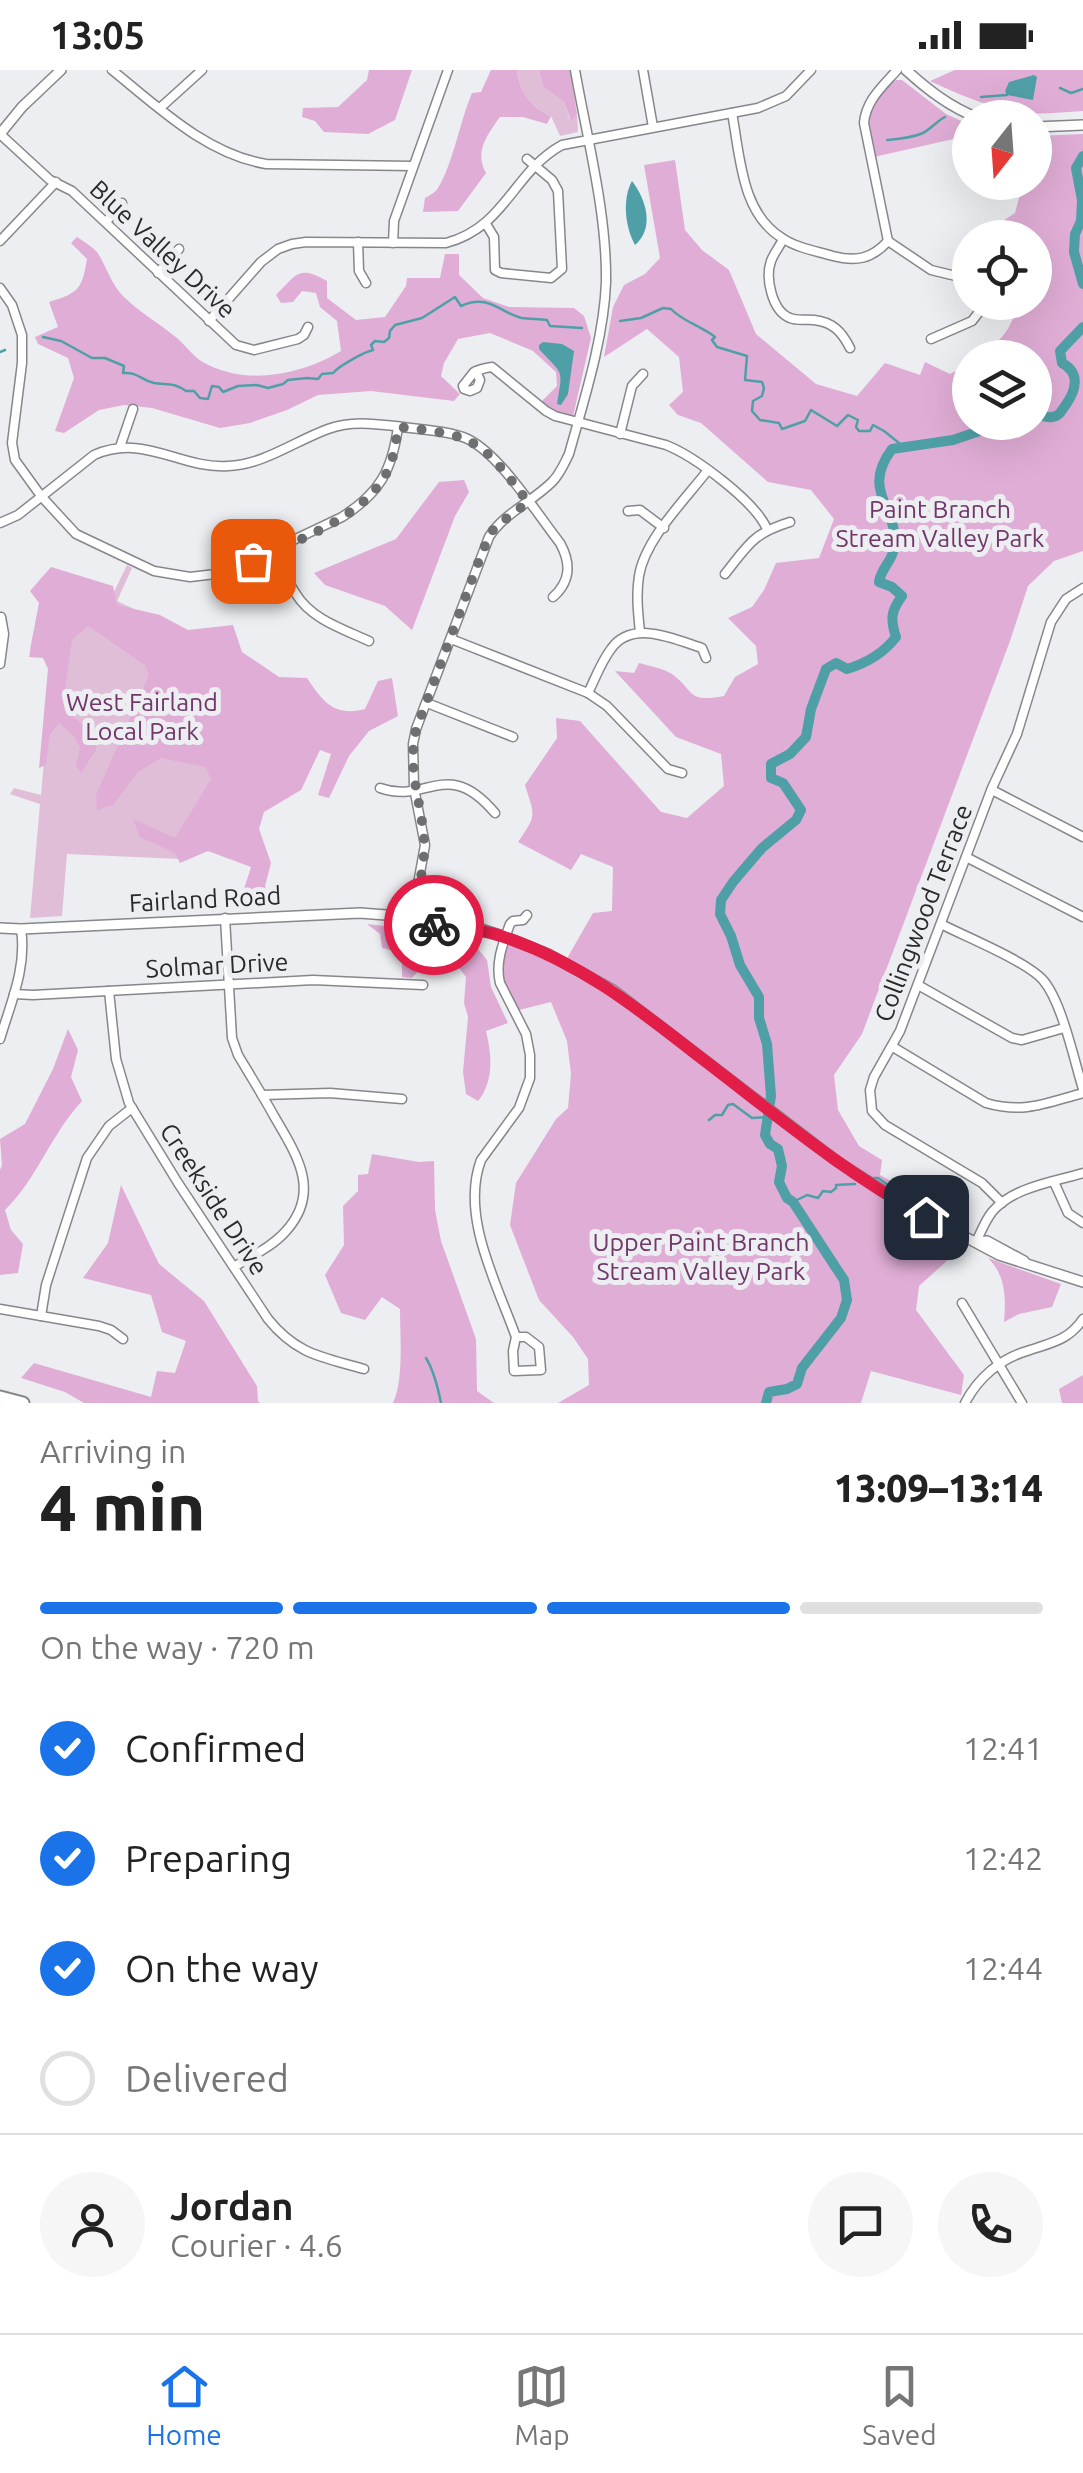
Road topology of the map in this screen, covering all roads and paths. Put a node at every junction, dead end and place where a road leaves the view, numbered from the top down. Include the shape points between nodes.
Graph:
1 (61, 70) edge
2 (112, 70) edge
3 (202, 70) edge
4 (448, 70) edge
5 (575, 70) edge
6 (643, 70) edge
7 (796, 70) edge
8 (898, 70) edge
9 (906, 70) edge
10 (808, 74) edge
11 (952, 104) edge
12 (160, 108) junction
13 (732, 113) junction
14 (1078, 125) edge
15 (1052, 126) edge
16 (653, 127) junction
17 (0, 134) edge
18 (587, 138) junction
19 (531, 162) junction
20 (413, 166) junction
21 (56, 182) junction
22 (122, 203) dead end
23 (106, 222) junction
24 (486, 224) junction
25 (783, 239) junction
26 (0, 241) edge
27 (888, 241) junction
28 (358, 242) junction
29 (394, 243) junction
30 (180, 249) dead end
31 (158, 273) junction
32 (952, 275) edge
33 (366, 283) dead end
34 (0, 288) edge
35 (973, 320) edge
36 (209, 321) junction
37 (308, 328) dead end
38 (931, 339) dead end
39 (850, 348) dead end
40 (476, 371) dead end
41 (642, 374) dead end
42 (133, 409) dead end
43 (578, 424) junction
44 (398, 427) junction
45 (620, 434) junction
46 (120, 446) junction
47 (708, 470) junction
48 (42, 496) junction
49 (528, 502) junction
50 (628, 511) dead end
51 (790, 522) dead end
52 (0, 523) edge
53 (664, 528) junction
54 (767, 529) junction
55 (274, 550) junction
56 (725, 574) dead end
57 (1083, 588) edge
58 (553, 597) dead end
59 (2, 618) edge
60 (640, 632) junction
61 (451, 639) junction
62 (369, 641) dead end
63 (706, 658) dead end
64 (0, 664) edge
65 (588, 694) junction
66 (427, 703) junction
67 (513, 737) dead end
68 (682, 774) dead end
69 (380, 788) dead end
70 (414, 788) junction
71 (992, 790) junction
72 (495, 813) dead end
73 (1083, 837) edge
74 (966, 857) junction
75 (527, 915) dead end
76 (412, 917) junction
77 (1083, 917) edge
78 (224, 918) junction
79 (941, 924) junction
80 (0, 928) edge
81 (22, 929) junction
82 (506, 937) junction
83 (228, 984) junction
84 (423, 984) dead end
85 (918, 985) junction
86 (110, 991) junction
87 (14, 994) junction
88 (1064, 1028) junction
89 (0, 1039) edge
90 (892, 1047) junction
91 (1083, 1091) edge
92 (262, 1095) junction
93 (402, 1099) dead end
94 (132, 1108) junction
95 (1083, 1173) edge
96 (1054, 1182) junction
97 (1002, 1202) junction
98 (1083, 1223) edge
99 (976, 1242) junction
100 (234, 1267) junction
101 (1083, 1282) edge
102 (962, 1303) dead end
103 (0, 1309) edge
104 (42, 1316) junction
105 (1083, 1320) edge
106 (516, 1338) junction
107 (122, 1339) dead end
108 (1000, 1364) junction
109 (364, 1369) dead end
110 (0, 1397) edge
111 (22, 1403) edge
112 (965, 1403) edge
113 (1022, 1403) edge

1 - 17 main road
2 - 12 street
3 - 12 street
4 - 20 street
5 - 18 street
6 - 16 street
7 - 10 street
8 - 27 street via 864,114
9 - 11 main road
10 - 13 street via 786,96
12 - 20 street via 219,150 248,161
13 - 16 street
13 - 25 street via 751,203
14 - 15 main road
16 - 18 street
17 - 21 street, Blue Valley Drive
18 - 19 street
18 - 43 street via 606,286
19 - 24 street
19 - 24 street via 558,191 562,269 551,278 501,274
20 - 29 street via 394,221
21 - 23 street, Blue Valley Drive
21 - 26 street
22 - 23 street
23 - 31 street, Blue Valley Drive
24 - 29 street via 446,242
25 - 27 street via 851,261 868,258
25 - 39 street via 769,275 780,312 830,324
27 - 32 street via 931,270
28 - 29 street
28 - 33 street
28 - 36 street via 278,249
30 - 31 street
31 - 36 street, Blue Valley Drive
34 - 48 street via 22,335 15,460
35 - 38 street
36 - 37 street, Blue Valley Drive via 236,345 254,350 298,339
40 - 43 street via 498,369 546,411
41 - 45 street via 632,386
42 - 46 street
43 - 45 street
43 - 49 street via 560,472
44 - 46 street via 348,423 231,466
44 - 49 street via 474,442
44 - 55 street via 388,470 374,492 342,518
45 - 47 street via 681,451
46 - 48 street via 94,455
47 - 53 street
47 - 54 street
48 - 52 street
48 - 55 street via 76,534 172,576 224,573
49 - 58 street via 567,556 567,576
49 - 61 street via 489,537
50 - 53 street via 640,510
51 - 54 street
53 - 60 street via 642,563
54 - 56 street
55 - 62 street via 308,609
57 - 71 street, Collingwood Terrace via 1051,622 1017,734
59 - 64 street
60 - 63 street via 702,648
60 - 65 street via 612,646
61 - 65 street
61 - 66 street
65 - 68 street via 668,769
66 - 67 street
66 - 70 street via 413,744
69 - 70 street
70 - 72 street via 461,786
70 - 76 street via 425,844
71 - 73 street
71 - 74 street, Collingwood Terrace
74 - 77 street
74 - 79 street, Collingwood Terrace
75 - 82 street via 513,921
76 - 78 main road, Fairland Road
76 - 82 main road, Fairland Road
78 - 81 main road, Fairland Road
78 - 83 street
79 - 85 street, Collingwood Terrace
79 - 88 street via 1036,974 1052,993
80 - 81 main road, Fairland Road
81 - 87 street via 24,957
82 - 99 main road, Fairland Road via 612,990 875,1187
82 - 106 street via 497,973 526,1034 530,1078 520,1108 481,1160 475,1211
83 - 84 street, Solmar Drive
83 - 86 street, Solmar Drive
83 - 92 street via 232,1038
85 - 88 street via 1012,1038
85 - 90 street, Collingwood Terrace
86 - 87 street, Solmar Drive
86 - 94 street, Creekside Drive via 116,1059
87 - 89 street
88 - 91 street
90 - 91 street via 1003,1108
90 - 97 street, Collingwood Terrace via 870,1090 876,1117
92 - 93 street
92 - 100 street via 299,1160 303,1196 281,1236
94 - 100 street, Creekside Drive
94 - 104 street via 109,1126 87,1158
95 - 96 street
96 - 97 street
96 - 98 street via 1068,1214
97 - 99 street
99 - 101 main road, Fairland Road via 999,1256
100 - 109 street, Creekside Drive via 268,1319 299,1348
102 - 108 street
103 - 104 street
104 - 107 street via 111,1330
105 - 108 street via 1060,1341
106 - 106 street via 539,1346 541,1370 514,1371
108 - 112 street
108 - 113 street
110 - 111 highway

